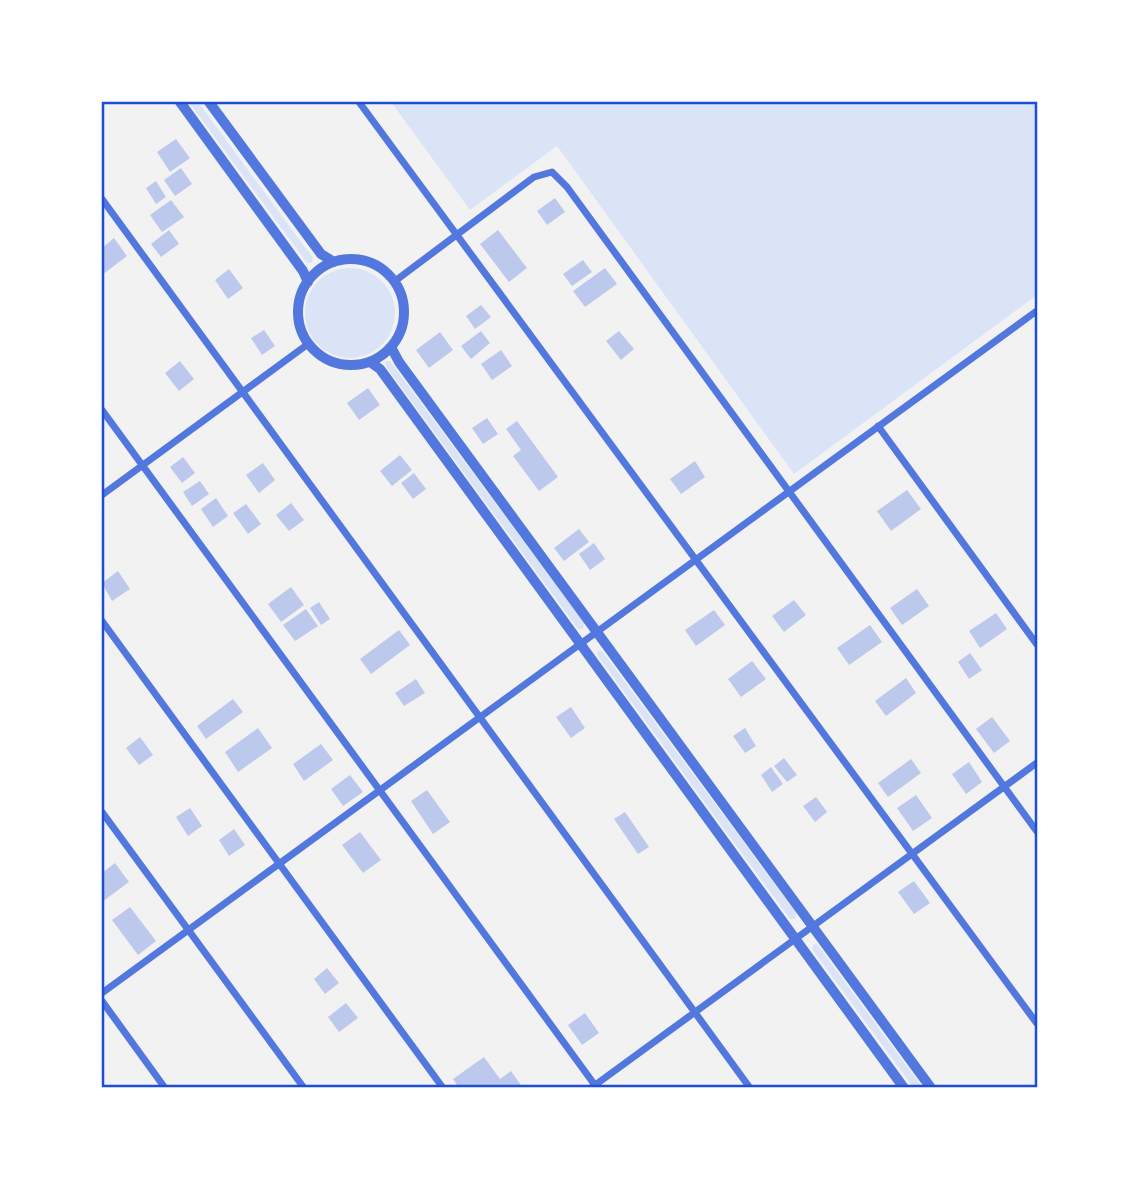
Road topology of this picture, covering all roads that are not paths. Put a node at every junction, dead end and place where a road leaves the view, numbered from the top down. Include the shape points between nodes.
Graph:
1 (180, 102) edge
2 (209, 102) edge
3 (359, 102) edge
4 (102, 200) edge
5 (457, 236) junction
6 (334, 262) junction
7 (395, 281) junction
8 (308, 282) junction
9 (1038, 310) edge
10 (308, 344) junction
11 (391, 347) junction
12 (370, 362) junction
13 (242, 392) junction
14 (102, 410) edge
15 (878, 426) junction
16 (142, 465) junction
17 (788, 491) junction
18 (102, 495) edge
19 (696, 560) junction
20 (102, 621) edge
21 (597, 631) junction
22 (579, 644) junction
23 (1038, 646) edge
24 (480, 717) junction
25 (1038, 762) edge
26 (1003, 787) junction
27 (381, 790) junction
28 (102, 812) edge
29 (1038, 833) edge
30 (913, 853) junction
31 (278, 863) junction
32 (812, 926) junction
33 (188, 929) junction
34 (794, 939) junction
35 (102, 993) edge
36 (102, 1001) edge
37 (695, 1012) junction
38 (1038, 1025) edge
39 (594, 1086) edge
40 (165, 1087) edge
41 (304, 1087) edge
42 (443, 1087) edge
43 (750, 1087) edge
44 (904, 1087) edge
45 (931, 1087) edge

1 - 8 street
2 - 6 street via 321,254
3 - 5 street
4 - 13 street
5 - 7 street
5 - 17 street via 534,177 552,172
5 - 19 street
6 - 7 street via 365,260
6 - 8 street via 320,268
7 - 11 street via 404,316
8 - 10 street via 298,316
9 - 15 street
10 - 12 street via 331,362 346,366
10 - 13 street
11 - 12 street
11 - 21 street
12 - 22 street via 380,369
13 - 16 street
13 - 24 street
14 - 16 street
15 - 17 street
15 - 23 street
16 - 18 street
16 - 27 street
17 - 19 street
17 - 26 street
19 - 21 street
19 - 30 street
20 - 31 street
21 - 22 street
21 - 32 street
22 - 24 street
22 - 34 street
24 - 27 street
24 - 37 street
25 - 26 street
26 - 29 street
26 - 30 street
27 - 31 street
27 - 39 street
28 - 33 street
30 - 32 street
30 - 38 street
31 - 33 street
31 - 42 street
32 - 34 street
32 - 45 street
33 - 35 street
33 - 41 street
34 - 37 street
34 - 44 street
36 - 40 street
37 - 39 street
37 - 43 street

